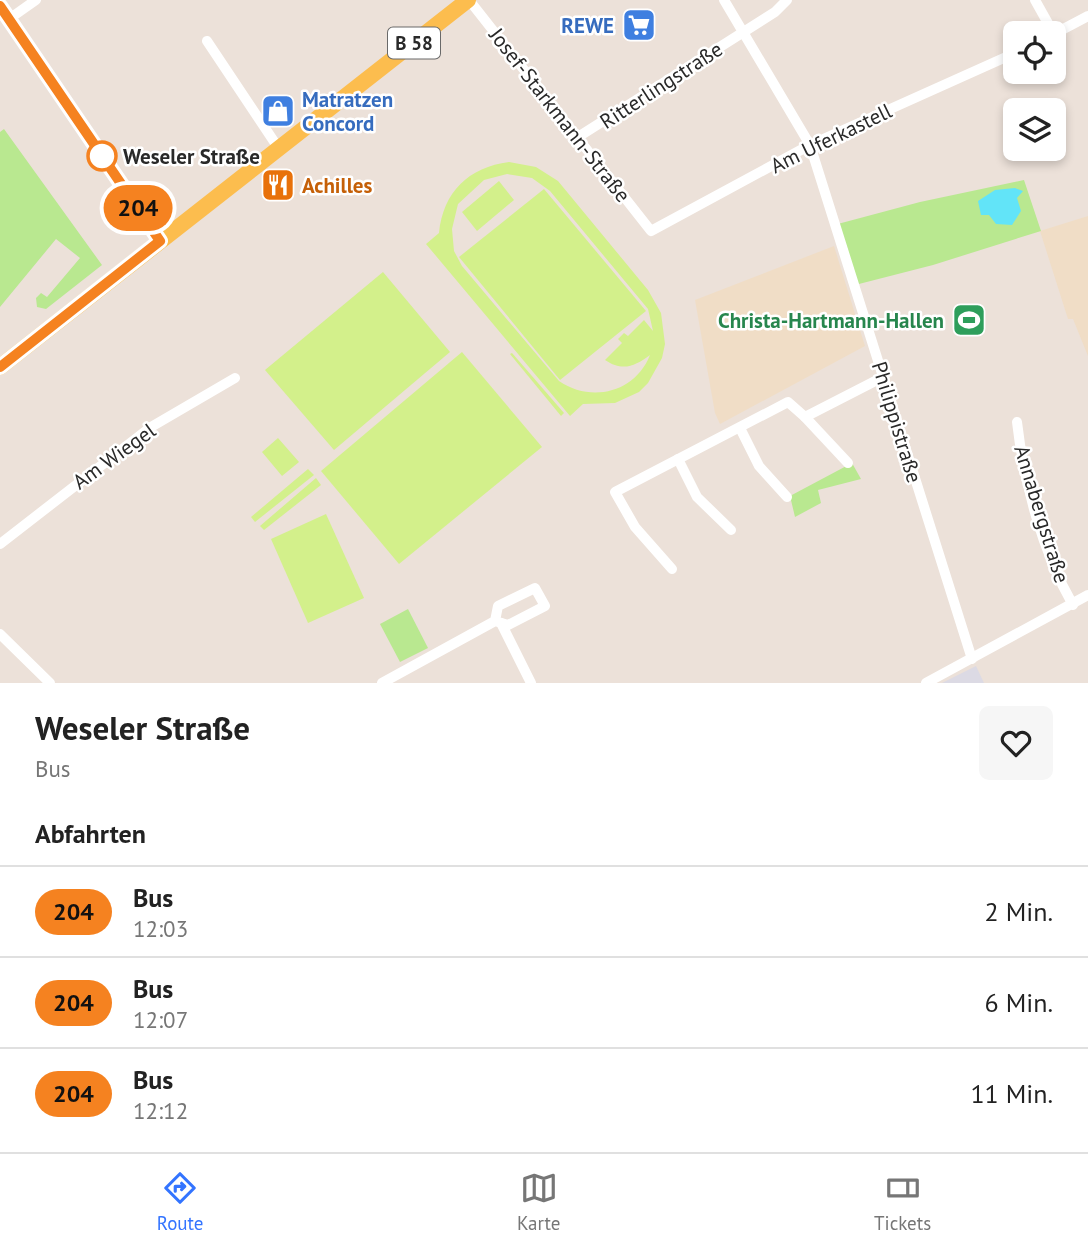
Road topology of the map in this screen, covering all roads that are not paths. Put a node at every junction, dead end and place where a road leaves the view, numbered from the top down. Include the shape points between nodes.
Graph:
1 (36, 0) edge
2 (469, 0) edge
3 (724, 0) edge
4 (787, 0) edge
5 (1035, 0) edge
6 (0, 6) edge
7 (1088, 16) edge
8 (9, 19) junction
9 (1047, 21) edge
10 (1066, 28) edge
11 (743, 32) junction
12 (207, 41) dead end
13 (1003, 57) edge
14 (578, 137) junction
15 (810, 145) junction
16 (279, 149) junction
17 (651, 230) joint
18 (160, 241) junction
19 (0, 367) edge
20 (883, 377) junction
21 (235, 378) dead end
22 (805, 416) junction
23 (1017, 422) dead end
24 (740, 428) junction
25 (678, 459) junction
26 (848, 463) dead end
27 (787, 498) dead end
28 (731, 530) dead end
29 (0, 544) edge
30 (672, 569) dead end
31 (1088, 595) edge
32 (1073, 604) junction
33 (0, 634) edge
34 (972, 659) junction
35 (50, 683) edge
36 (381, 683) edge
37 (531, 683) edge
38 (926, 683) edge

1 - 8 street
2 - 14 street, Josef-Starkmann-Straße
2 - 16 main road, B 58
3 - 11 street, Philippistraße
4 - 11 street, Ritterlingstraße
5 - 9 street
6 - 8 street
7 - 10 street
8 - 18 street
11 - 14 street, Ritterlingstraße
11 - 15 street, Philippistraße
12 - 16 street
13 - 15 street, Am Uferkastell
14 - 17 street, Josef-Starkmann-Straße
15 - 17 street, Am Uferkastell
15 - 20 street, Philippistraße
16 - 18 main road, B 58
18 - 19 main road, B 58
20 - 22 street
20 - 34 street, Philippistraße
21 - 29 street, Am Wiegel via 151,427
22 - 24 street via 788,402
22 - 26 street
23 - 32 street, Annabergstraße via 1021,459 1057,576
24 - 25 street
24 - 27 street via 759,466
25 - 28 street via 697,497
25 - 30 street via 615,492 635,527
31 - 32 street, Annabergstraße
32 - 34 street, Annabergstraße
33 - 35 street
34 - 38 street, Annabergstraße
36 - 37 street via 498,622

